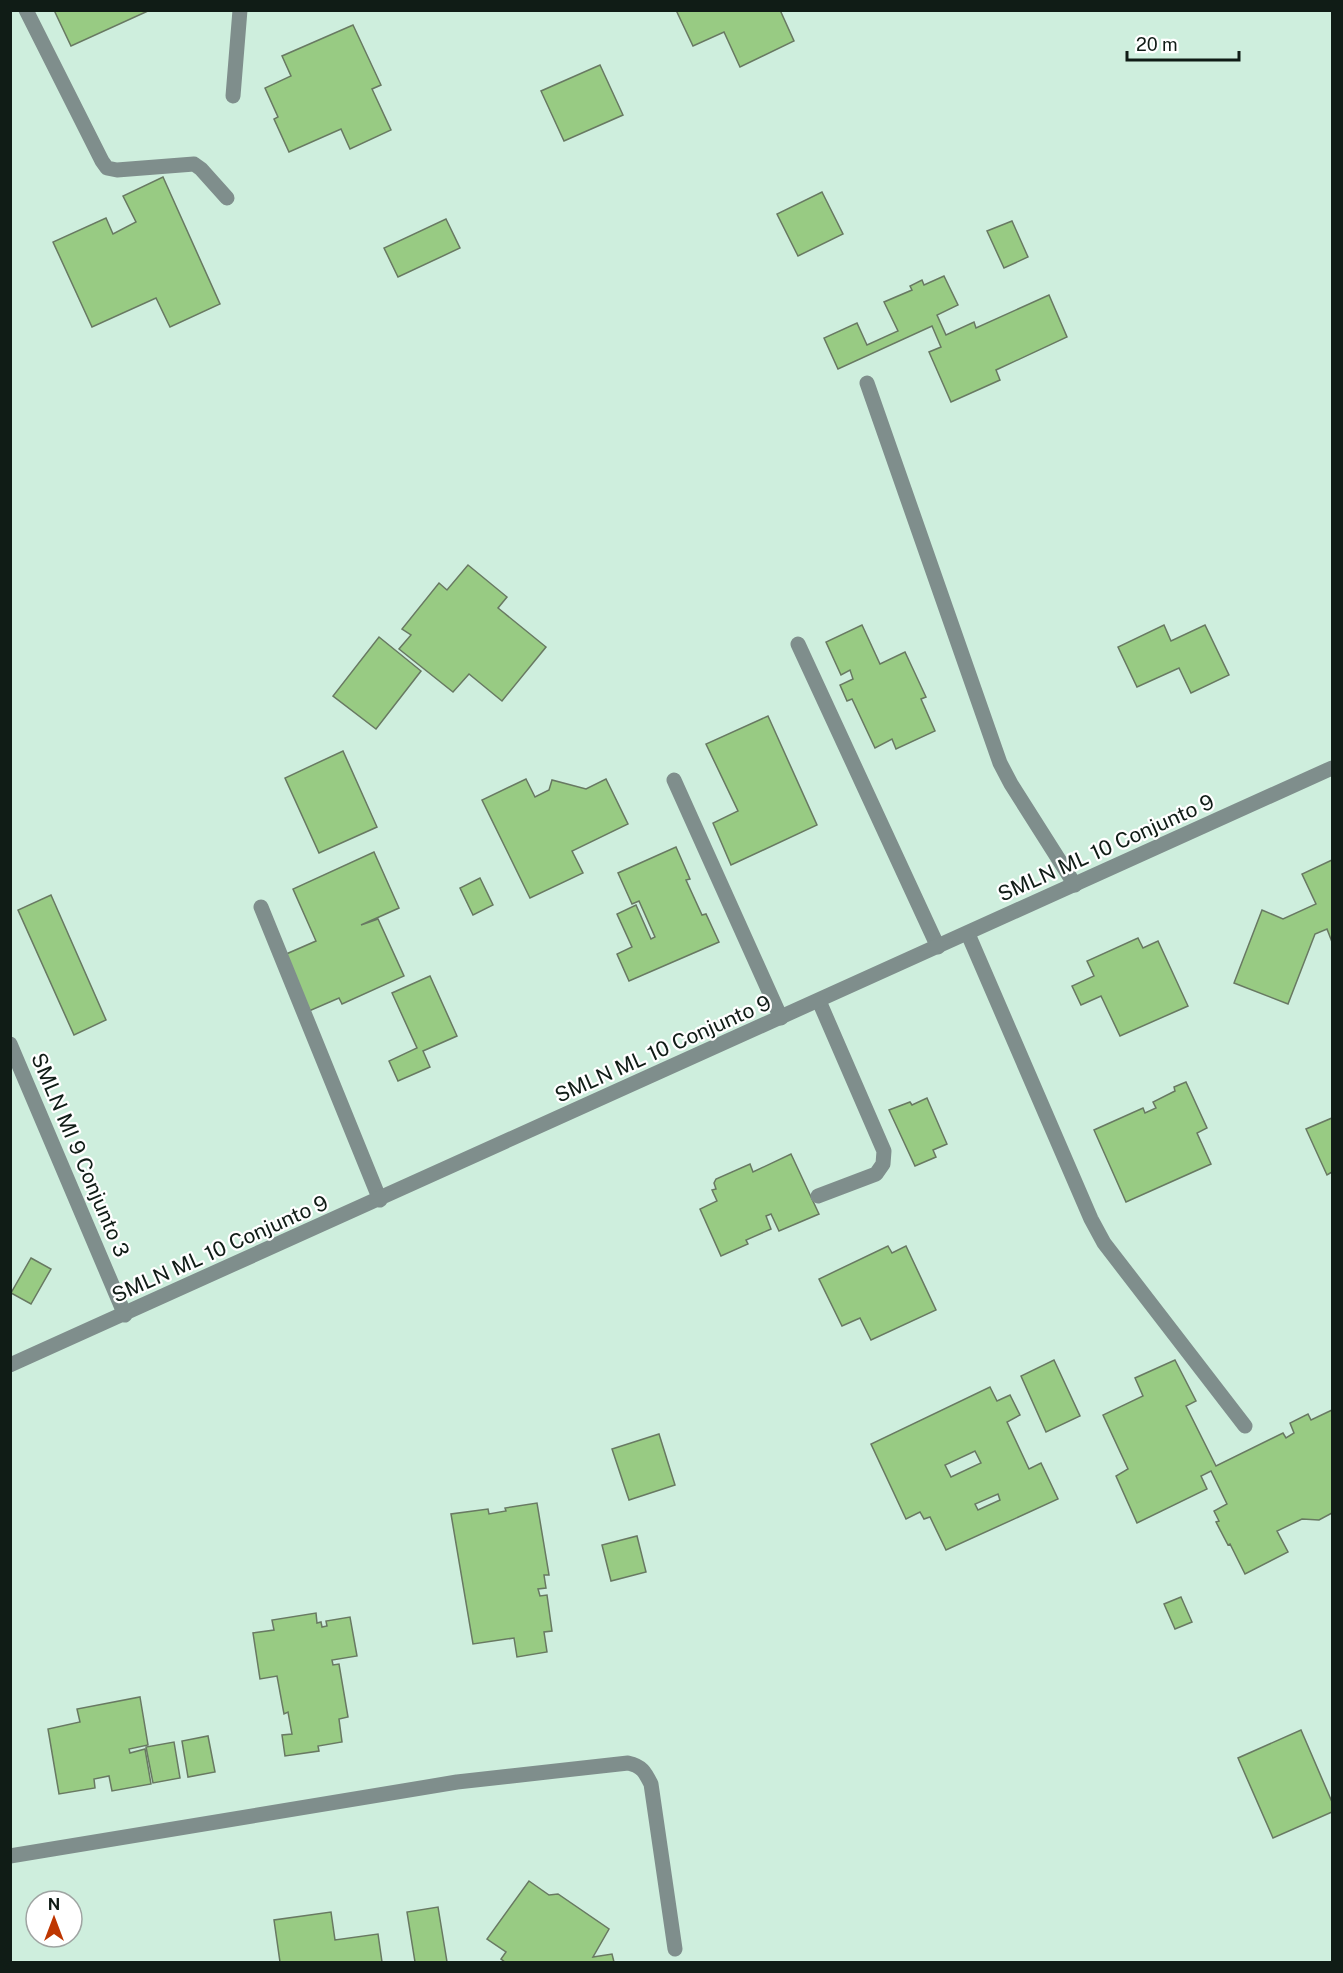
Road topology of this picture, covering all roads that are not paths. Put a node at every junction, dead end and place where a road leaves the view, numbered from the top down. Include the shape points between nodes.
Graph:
1 (26, 10) edge
2 (240, 10) edge
3 (233, 96) dead end
4 (226, 198) dead end
5 (867, 383) dead end
6 (798, 644) dead end
7 (1332, 768) edge
8 (674, 780) dead end
9 (1075, 885) junction
10 (261, 907) dead end
11 (968, 934) junction
12 (938, 947) junction
13 (819, 1001) junction
14 (781, 1018) junction
15 (10, 1044) edge
16 (818, 1196) dead end
17 (380, 1200) junction
18 (125, 1315) junction
19 (10, 1365) edge
20 (1245, 1426) dead end
21 (10, 1856) edge
22 (675, 1949) dead end

1 - 4 street via 107,168 194,164
2 - 3 street
5 - 9 street via 1000,763
6 - 12 street
7 - 9 street, SMLN ML 10 Conjunto 9
8 - 14 street
9 - 11 street, SMLN ML 10 Conjunto 9
10 - 17 street
11 - 12 street, SMLN ML 10 Conjunto 9
11 - 20 street via 1104,1243
12 - 13 street, SMLN ML 10 Conjunto 9
13 - 14 street, SMLN ML 10 Conjunto 9
13 - 16 street via 884,1151 883,1164 876,1174
14 - 17 street, SMLN ML 10 Conjunto 9
15 - 18 street, SMLN MI 9 Conjunto 3
17 - 18 street, SMLN ML 10 Conjunto 9
18 - 19 street, SMLN ML 10 Conjunto 9
21 - 22 street via 457,1782 628,1762 645,1771 651,1784

